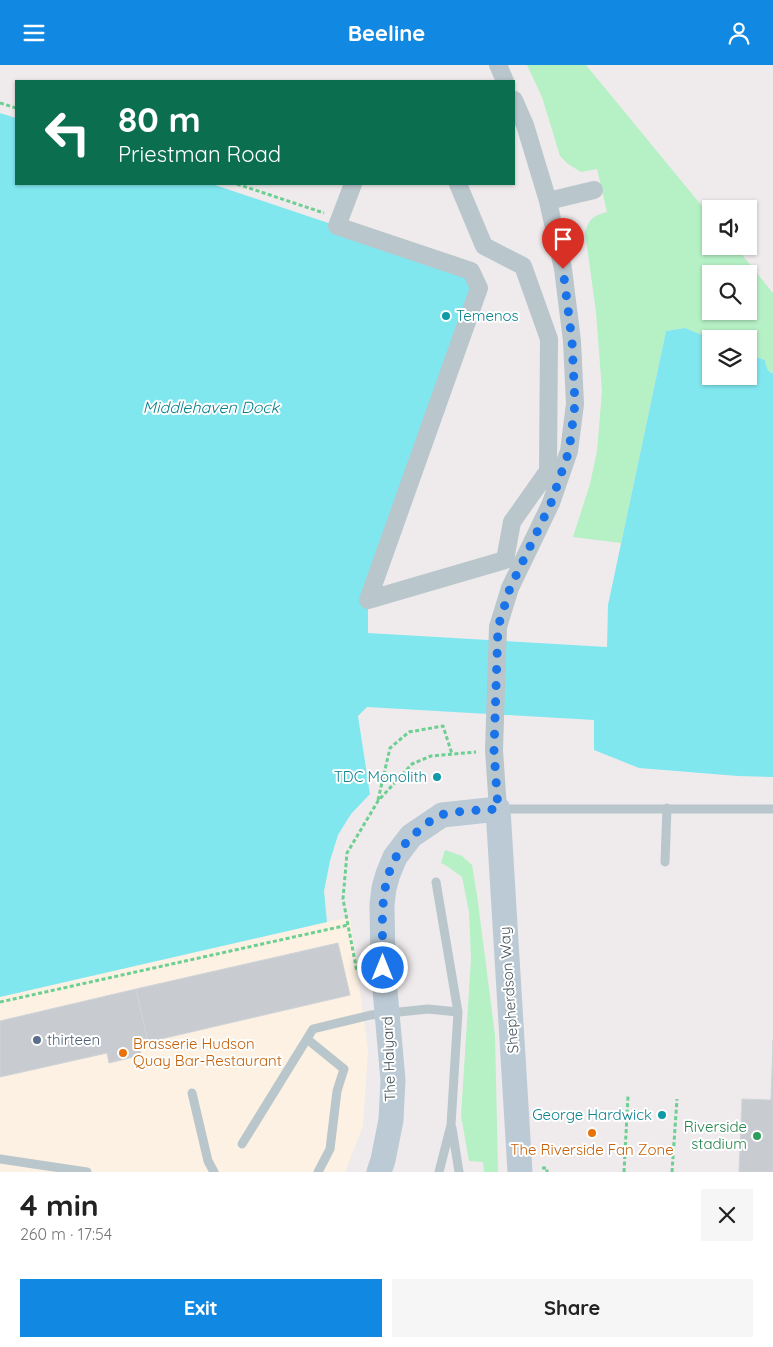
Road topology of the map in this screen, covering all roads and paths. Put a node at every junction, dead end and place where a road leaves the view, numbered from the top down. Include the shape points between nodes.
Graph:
1 (498, 65) edge
2 (505, 80) edge
3 (515, 102) edge
4 (0, 103) edge
5 (15, 108) edge
6 (240, 185) edge
7 (353, 185) edge
8 (458, 185) edge
9 (594, 190) dead end
10 (548, 201) junction
11 (340, 219) junction
12 (494, 750) junction
13 (452, 754) junction
14 (378, 801) junction
15 (667, 808) junction
16 (498, 809) junction
17 (773, 809) edge
18 (665, 863) dead end
19 (436, 882) dead end
20 (0, 1002) edge
21 (458, 1012) junction
22 (388, 1013) junction
23 (307, 1039) junction
24 (192, 1093) dead end
25 (628, 1096) dead end
26 (677, 1099) dead end
27 (451, 1125) junction
28 (242, 1144) dead end
29 (0, 1159) edge
30 (87, 1172) edge
31 (214, 1172) edge
32 (318, 1172) edge
33 (379, 1172) edge
34 (439, 1172) edge
35 (459, 1172) edge
36 (520, 1172) edge
37 (624, 1172) edge
38 (672, 1172) edge

1 - 2 street
3 - 10 street
4 - 5 path
6 - 11 path
7 - 11 street
8 - 11 street via 484,246 524,266 549,339 548,471 512,522 505,560 368,600 479,288 471,271 337,226
9 - 10 street
10 - 12 street via 563,269 572,341 575,404 569,451 551,503 510,588 498,627
12 - 13 path
12 - 16 street
13 - 14 path via 431,756 412,764
13 - 14 path via 443,726 409,732 390,749
14 - 20 path via 347,853 343,899 348,925
15 - 16 lane
15 - 17 lane
15 - 18 lane
16 - 22 street, The Halyard via 442,815 411,836 395,857 382,904 383,968
16 - 36 street, Shepherdson Way
19 - 21 lane
21 - 22 lane via 428,1009
21 - 27 lane
22 - 23 lane via 313,1029
22 - 33 street, The Halyard via 393,1080 391,1120
23 - 28 lane
23 - 32 lane via 344,1069 337,1091 330,1149
24 - 31 lane via 208,1161
25 - 37 path
26 - 38 path
27 - 34 lane
27 - 35 lane
29 - 30 lane

